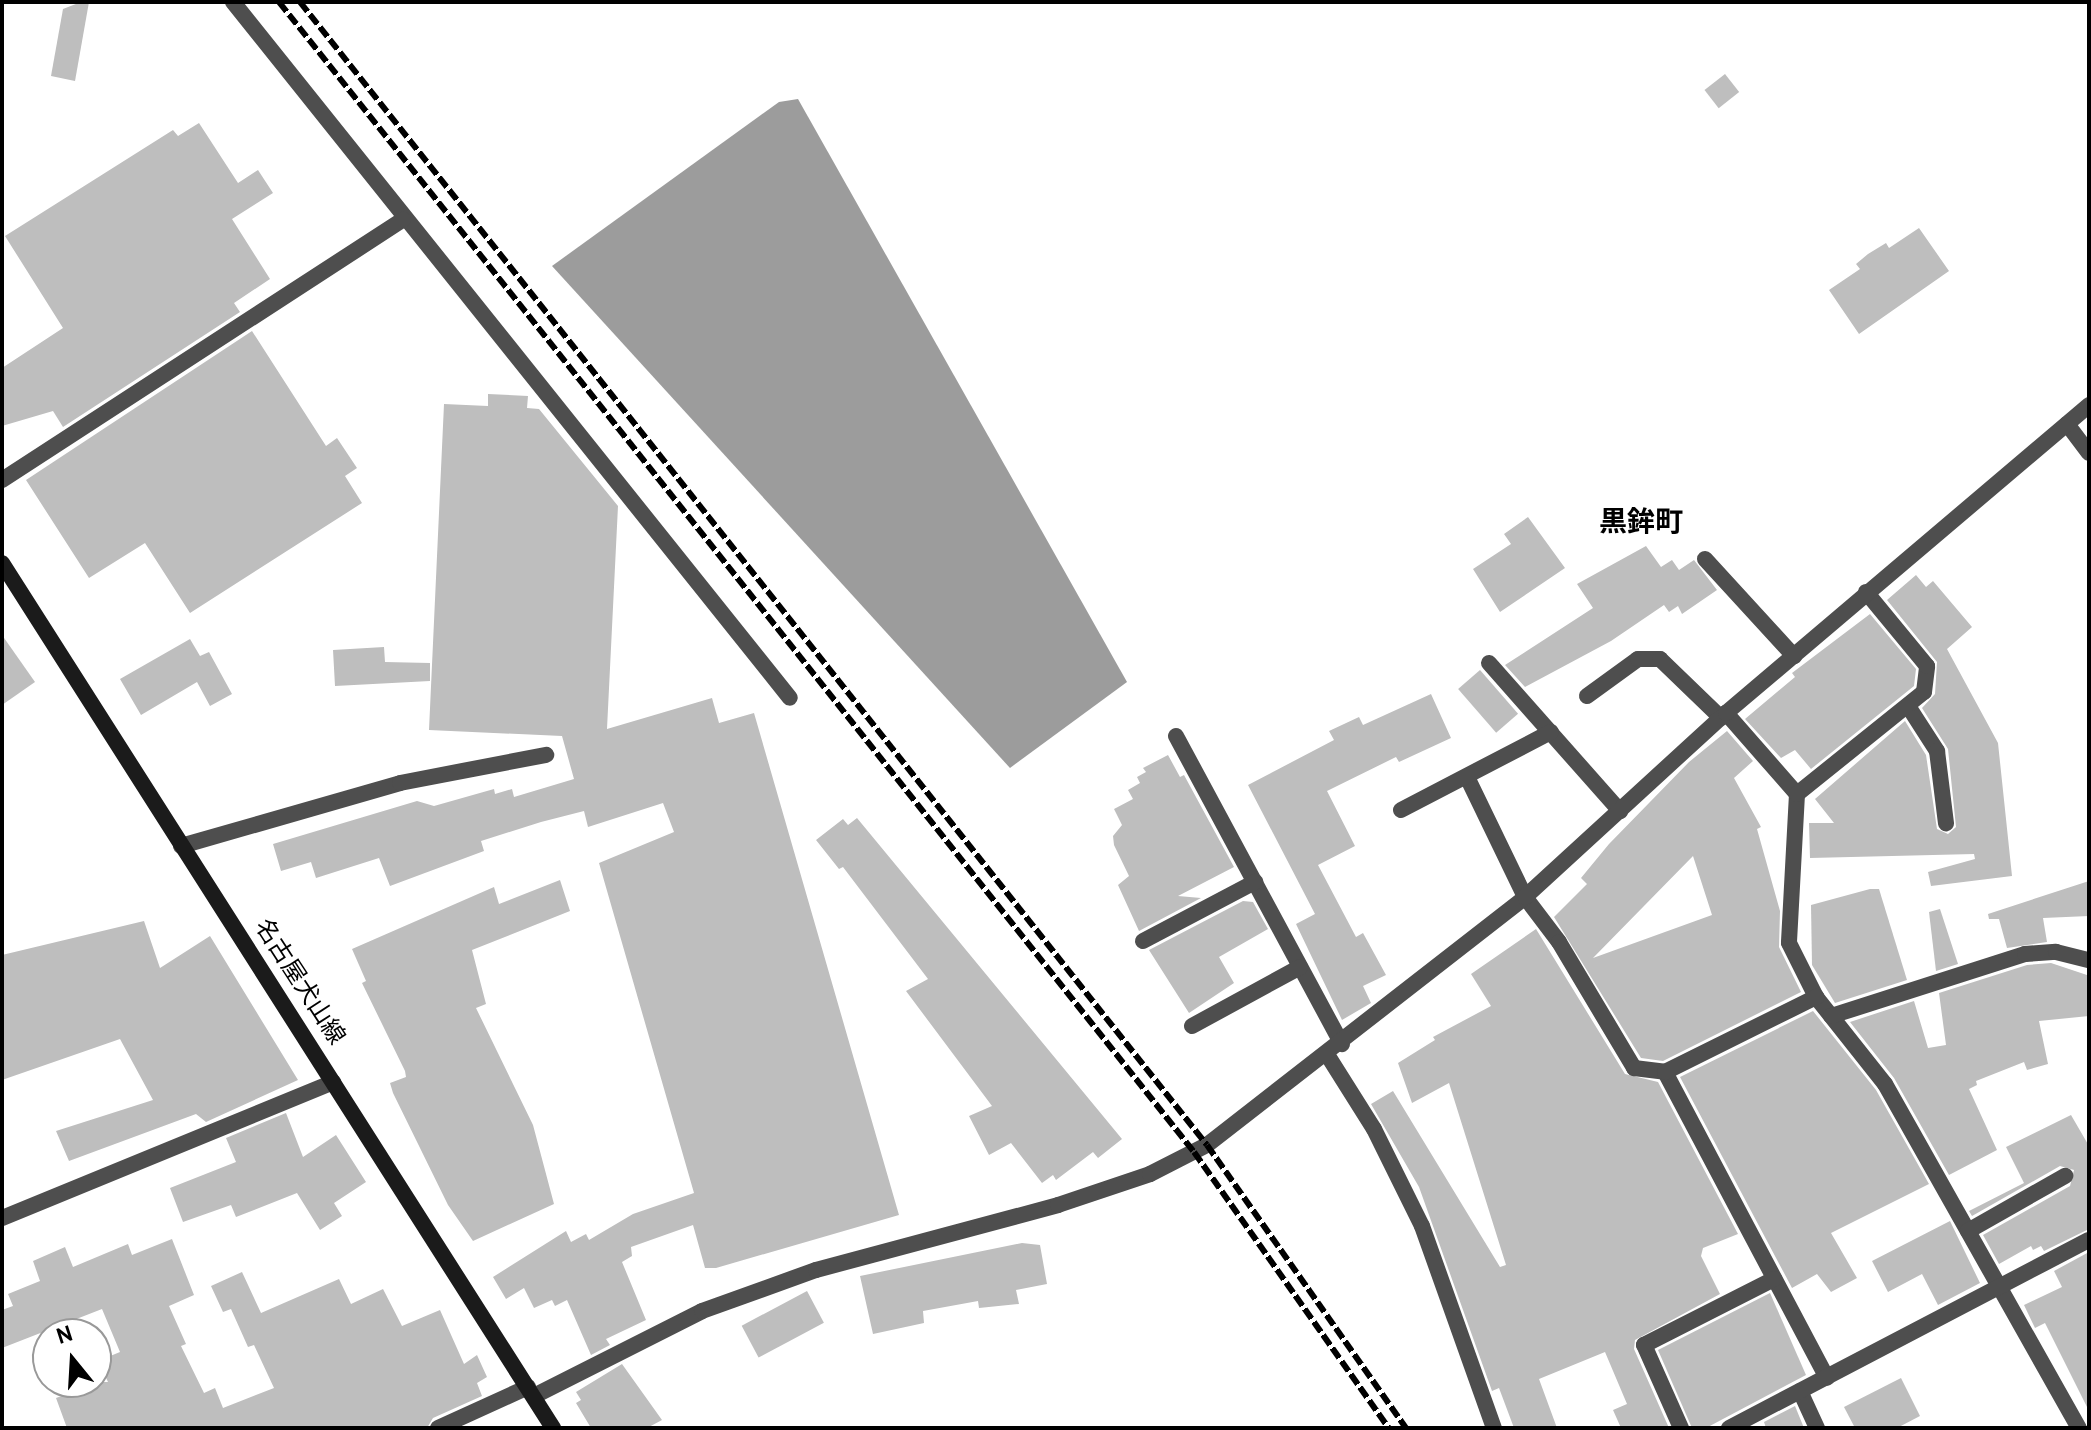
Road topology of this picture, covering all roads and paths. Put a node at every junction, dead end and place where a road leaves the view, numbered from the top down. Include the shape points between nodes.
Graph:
1 (233, 2) edge
2 (403, 220) junction
3 (2089, 405) edge
4 (2067, 424) junction
5 (2089, 453) edge
6 (2, 480) edge
7 (1705, 559) dead end
8 (2, 563) edge
9 (1866, 592) junction
10 (1794, 656) junction
11 (1489, 663) dead end
12 (1587, 696) dead end
13 (790, 698) dead end
14 (1908, 706) junction
15 (1724, 716) junction
16 (1551, 732) junction
17 (1176, 736) dead end
18 (546, 755) dead end
19 (1468, 779) junction
20 (1797, 794) junction
21 (1401, 810) dead end
22 (1620, 811) junction
23 (1946, 823) dead end
24 (181, 846) junction
25 (1255, 882) junction
26 (1525, 897) junction
27 (1143, 941) dead end
28 (2089, 960) edge
29 (1300, 967) junction
30 (1816, 997) junction
31 (1831, 1016) junction
32 (1192, 1026) dead end
33 (1342, 1044) junction
34 (1328, 1056) junction
35 (1665, 1072) junction
36 (333, 1082) junction
37 (2065, 1176) dead end
38 (2, 1218) edge
39 (1968, 1231) junction
40 (2089, 1240) edge
41 (1774, 1279) junction
42 (1999, 1287) junction
43 (1827, 1378) junction
44 (1800, 1391) junction
45 (531, 1392) junction
46 (438, 1428) edge
47 (553, 1428) edge
48 (1494, 1428) edge
49 (1681, 1428) edge
50 (1729, 1428) edge
51 (1817, 1428) edge
52 (2079, 1428) edge

1 - 2 street
2 - 6 street
2 - 13 street
3 - 4 street
4 - 5 street
4 - 9 street
7 - 10 street
8 - 24 main road, 名古屋犬山線
9 - 10 street
9 - 14 street via 1927,666 1924,692
10 - 15 street
11 - 16 street
12 - 15 street via 1638,659 1660,659
14 - 20 street
14 - 23 street via 1937,751
15 - 20 street
15 - 22 street
16 - 19 street
16 - 22 street
17 - 25 street
18 - 24 street via 400,783
19 - 21 street
19 - 26 street
20 - 30 street via 1789,943
22 - 26 street
24 - 36 main road, 名古屋犬山線
25 - 27 street
25 - 29 street
26 - 33 street
26 - 35 street via 1559,942 1634,1068
28 - 31 street via 2056,952 2025,954
29 - 32 street
29 - 33 street
30 - 31 street
30 - 35 street
31 - 39 street via 1885,1084
33 - 34 street
34 - 45 street via 1207,1145 1150,1174 1058,1205 816,1270 702,1311
34 - 48 street via 1374,1129 1422,1226
35 - 41 street
36 - 38 street
36 - 45 main road, 名古屋犬山線
37 - 39 street
39 - 42 street
40 - 42 street
41 - 43 street
41 - 49 street via 1644,1345
42 - 43 street
42 - 52 street
43 - 44 street
44 - 50 street
44 - 51 street
45 - 46 street
45 - 47 main road, 名古屋犬山線

